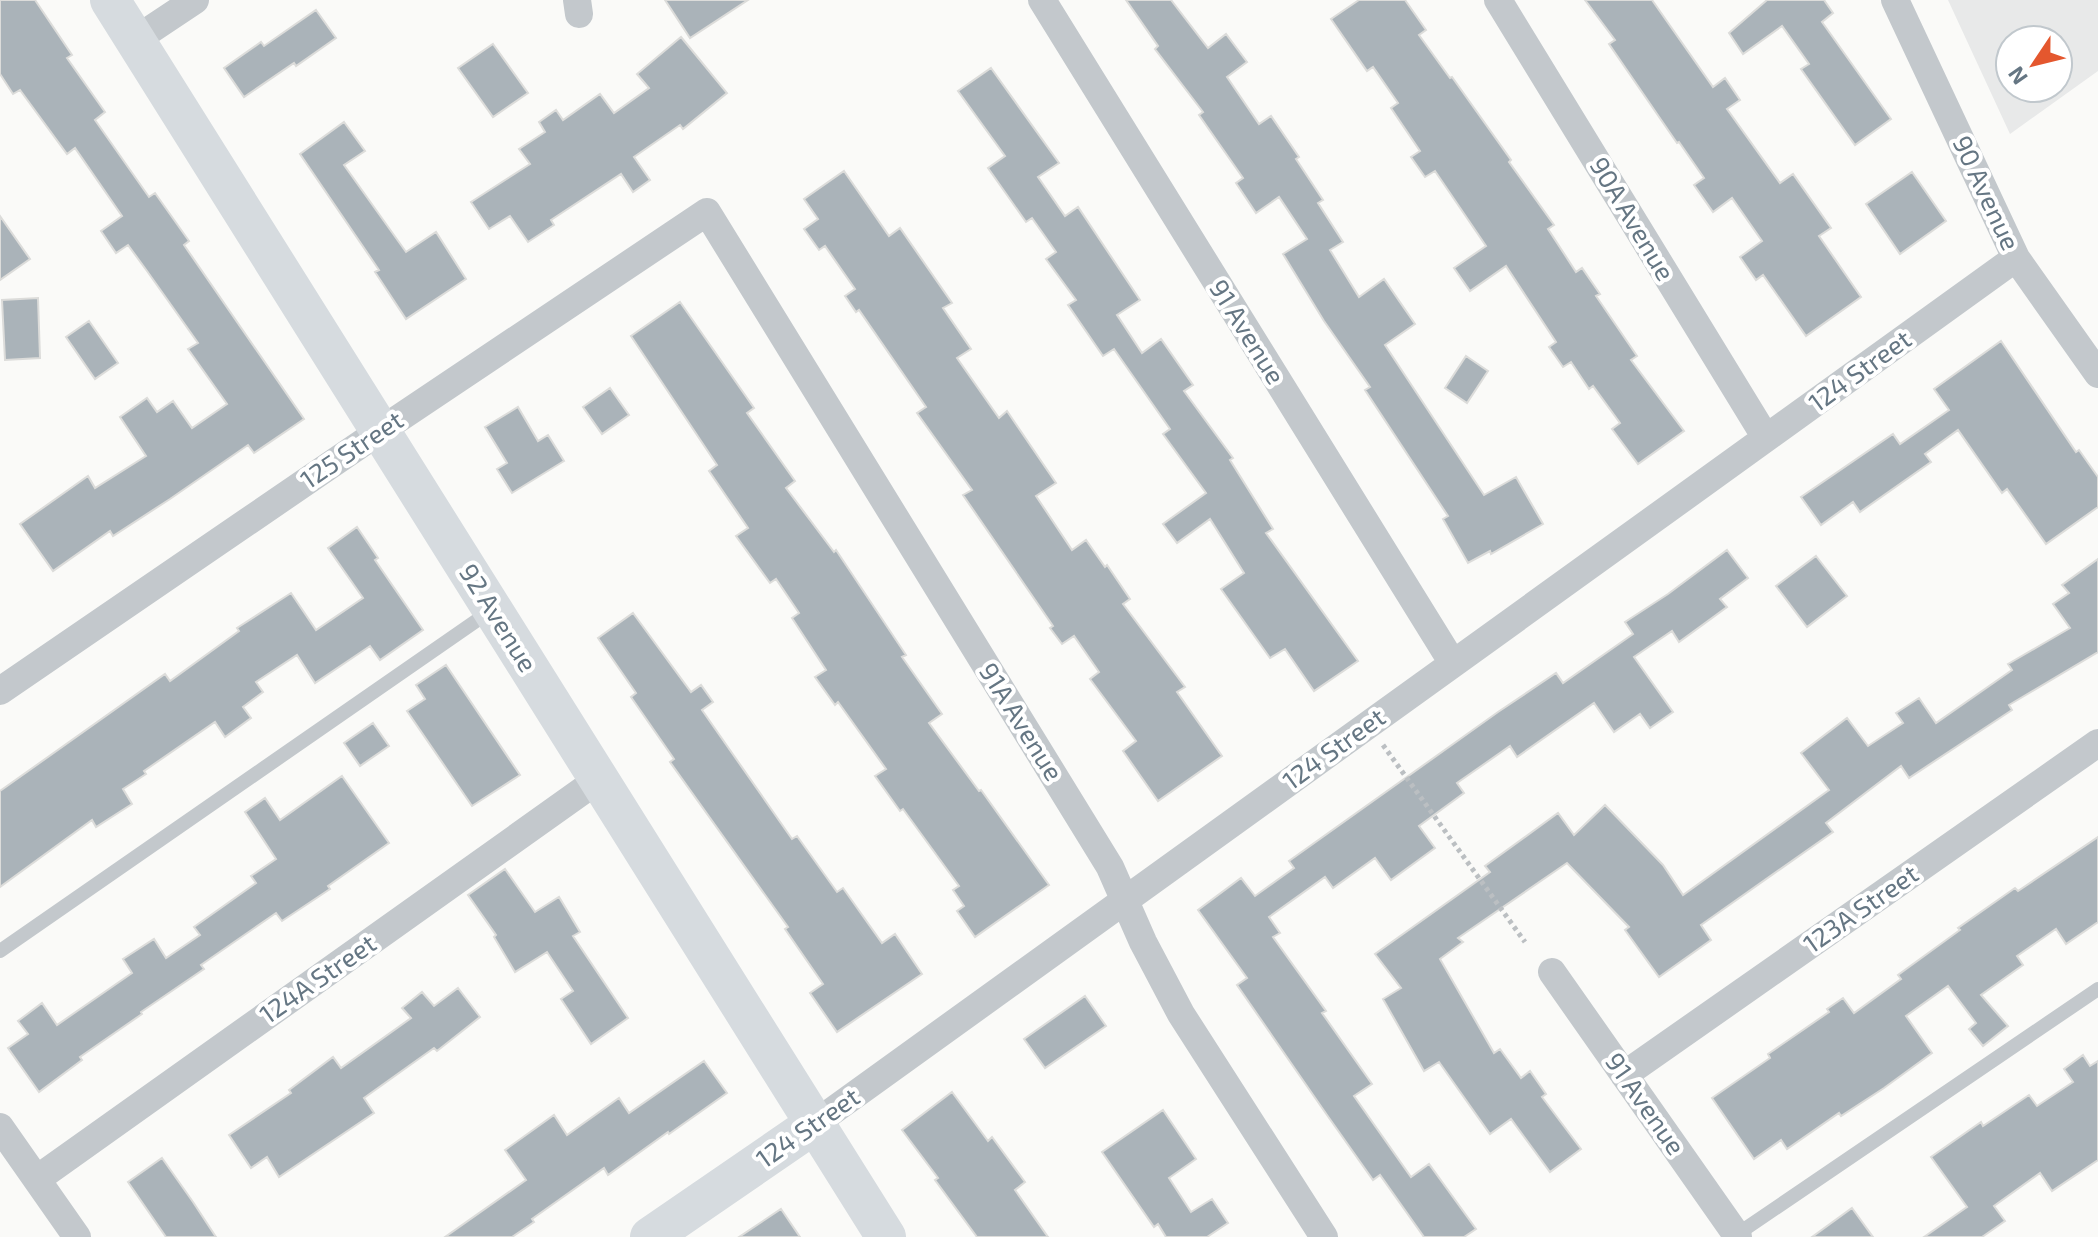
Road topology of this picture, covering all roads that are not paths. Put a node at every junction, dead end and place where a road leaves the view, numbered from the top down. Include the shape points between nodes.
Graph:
1 (110, 0) edge
2 (195, 0) edge
3 (1042, 0) edge
4 (1498, 0) edge
5 (1895, 0) edge
6 (135, 40) junction
7 (707, 212) joint
8 (2016, 258) junction
9 (2098, 374) edge
10 (380, 431) junction
11 (1766, 438) junction
12 (493, 609) junction
13 (1452, 662) junction
14 (0, 691) edge
15 (2098, 743) edge
16 (599, 779) junction
17 (1126, 902) junction
18 (0, 951) edge
19 (1552, 972) dead end
20 (2098, 989) edge
21 (1624, 1075) junction
22 (813, 1125) junction
23 (0, 1127) edge
24 (37, 1179) junction
25 (1737, 1236) edge
26 (77, 1237) edge
27 (650, 1237) edge
28 (886, 1237) edge
29 (1324, 1237) edge

1 - 6 street, 92 Avenue
2 - 6 street
3 - 13 street, 91 Avenue
4 - 11 street, 90A Avenue
5 - 8 street, 90 Avenue
6 - 10 street, 92 Avenue
7 - 10 street, 125 Street
7 - 17 street, 91A Avenue via 1110,867
8 - 9 street, 90 Avenue
8 - 11 street, 124 Street
10 - 12 street, 92 Avenue
10 - 14 street, 125 Street
11 - 13 street, 124 Street
12 - 16 street, 92 Avenue
12 - 18 lane
13 - 17 street, 124 Street
15 - 21 street, 123A Street
16 - 22 street, 92 Avenue
16 - 24 street, 124A Street
17 - 22 street, 124 Street
17 - 29 street, 91A Avenue via 1181,1014
19 - 21 street, 91 Avenue
20 - 25 lane
21 - 25 street, 91 Avenue
22 - 27 street, 124 Street
22 - 28 street, 92 Avenue
23 - 24 street
24 - 26 street

